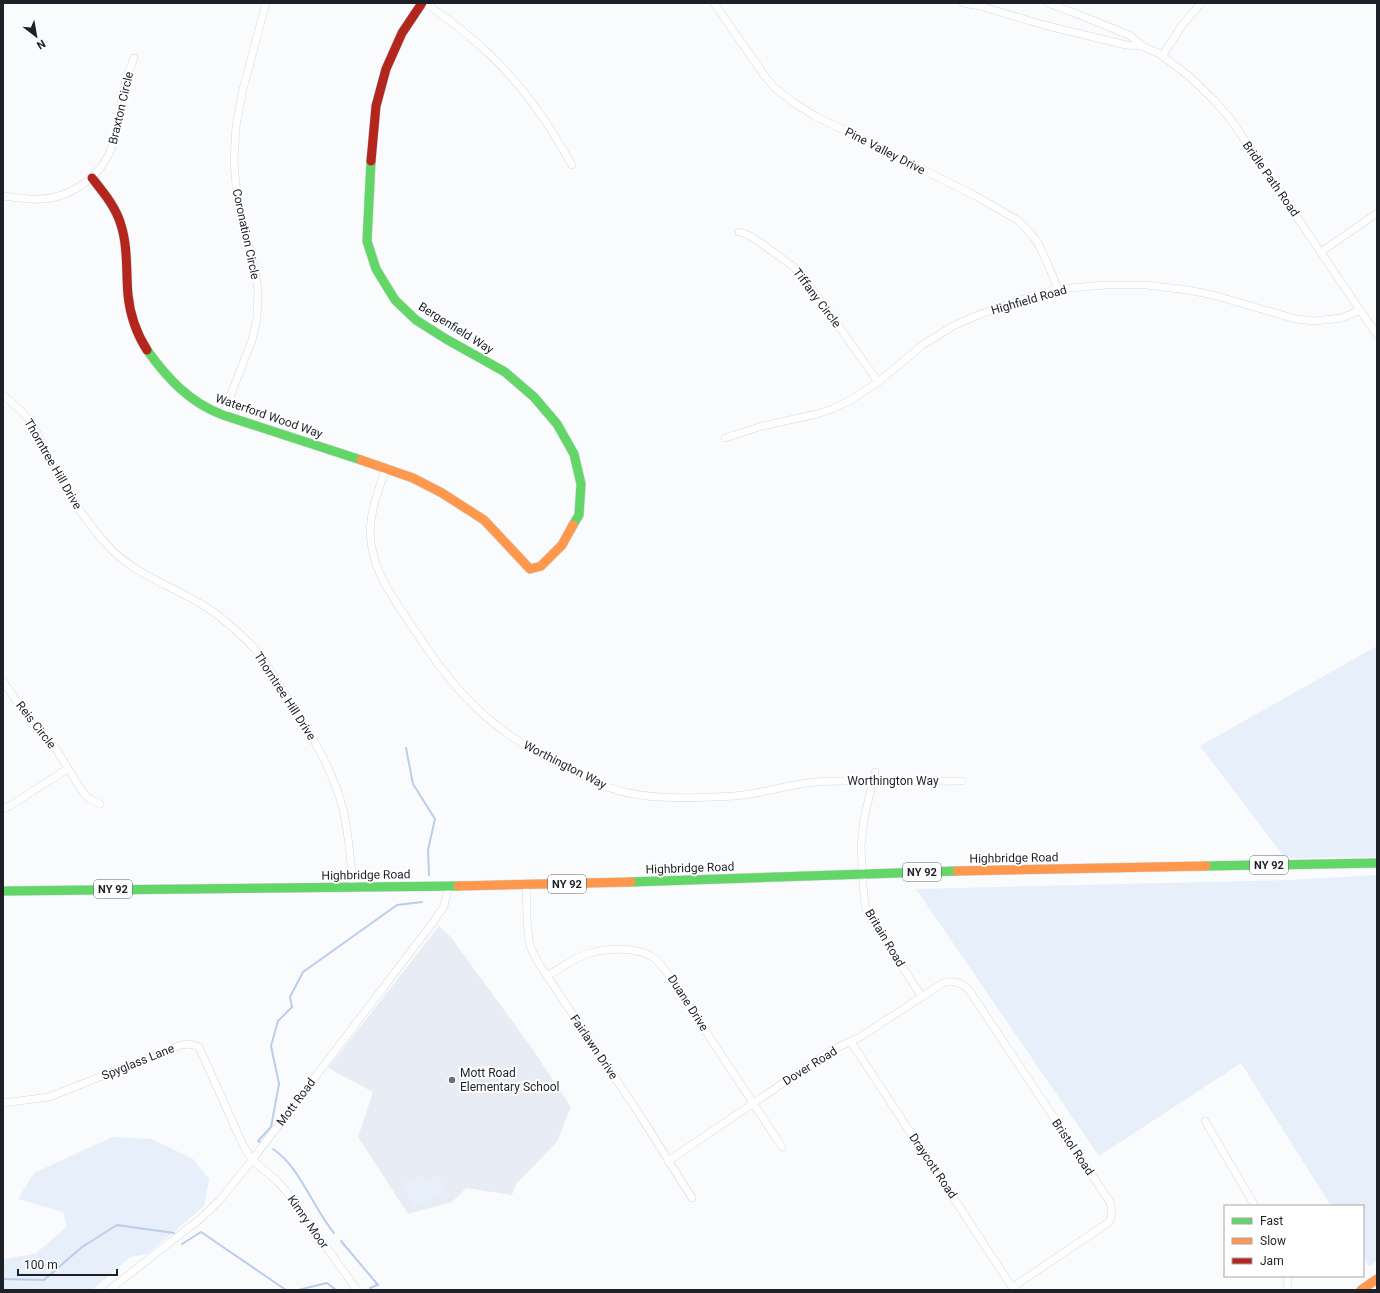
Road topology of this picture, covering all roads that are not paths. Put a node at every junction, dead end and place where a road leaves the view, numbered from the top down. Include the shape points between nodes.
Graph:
1 (266, 3) edge
2 (423, 3) edge
3 (714, 3) edge
4 (963, 3) edge
5 (1048, 3) edge
6 (1200, 3) edge
7 (1142, 46) junction
8 (1162, 56) junction
9 (134, 58) dead end
10 (572, 165) dead end
11 (92, 178) junction
12 (3, 196) edge
13 (1377, 213) edge
14 (739, 232) dead end
15 (1321, 252) junction
16 (1058, 289) junction
17 (1360, 310) junction
18 (1377, 335) edge
19 (878, 382) junction
20 (3, 394) edge
21 (224, 416) junction
22 (725, 438) dead end
23 (386, 468) junction
24 (530, 569) joint
25 (3, 681) edge
26 (68, 769) junction
27 (875, 772) dead end
28 (873, 781) junction
29 (962, 781) dead end
30 (100, 804) dead end
31 (3, 809) edge
32 (1377, 863) edge
33 (863, 874) junction
34 (526, 885) junction
35 (450, 886) junction
36 (353, 887) junction
37 (3, 891) edge
38 (547, 976) junction
39 (957, 981) joint
40 (922, 997) junction
41 (851, 1042) junction
42 (3, 1103) edge
43 (753, 1103) junction
44 (1205, 1121) dead end
45 (782, 1147) dead end
46 (252, 1160) junction
47 (668, 1161) junction
48 (692, 1198) dead end
49 (1254, 1205) edge
50 (1287, 1277) edge
51 (1377, 1279) edge
52 (1014, 1288) edge
53 (110, 1290) edge
54 (357, 1290) edge
55 (1288, 1290) edge
56 (1361, 1290) edge

1 - 21 street, Coronation Circle via 243,89 236,126 234,160 237,199 258,290 257,318 252,340
2 - 10 street via 449,20 501,65 544,118
2 - 24 main road, Bergenfield Way via 402,33 386,69 376,106 367,241 376,269 395,300 416,320 505,372 534,397 557,424 574,454 581,484 578,515 562,545 541,566
3 - 16 street, Pine Valley Drive via 764,75 794,103 974,195 1019,221 1038,243
4 - 7 street, Bridle Path Road via 1126,45
5 - 7 street, Bridle Path Road via 1131,36
6 - 8 street
7 - 8 street, Bridle Path Road
8 - 15 street, Bridle Path Road via 1190,77 1230,119
9 - 11 street, Braxton Circle via 125,83 113,145
11 - 12 street, Braxton Circle via 66,194 50,198
11 - 21 main road, Waterford Wood Way via 116,212 121,225 130,307 140,339 171,380 190,398
13 - 15 street
14 - 19 street, Tiffany Circle via 748,235 795,268
15 - 17 street, Bridle Path Road
16 - 17 street, Highfield Road via 1146,285 1188,290 1296,319 1342,318
16 - 19 street, Highfield Road via 978,315 953,326 924,344
17 - 18 street, Bridle Path Road
19 - 22 street, Highfield Road via 832,409
20 - 36 street, Thorntree Hill Drive via 32,423 58,476 83,516 111,550 144,575 195,600 214,613 255,649 325,759 342,808 349,840
21 - 23 main road, Waterford Wood Way
23 - 24 main road, Waterford Wood Way via 442,493 484,520
23 - 28 street, Worthington Way via 371,521 370,540 377,567 385,584 424,644 451,680 510,736 544,757 607,787 646,796 736,796 814,782
25 - 26 street, Reis Circle via 33,724 56,749
26 - 30 street, Reis Circle via 88,798
26 - 31 street
27 - 28 street
28 - 29 street, Worthington Way
28 - 33 street via 861,846
32 - 33 main road, Highbridge Road / NY 92
33 - 34 main road, Highbridge Road / NY 92
33 - 40 street, Britain Road via 865,906 872,921
34 - 35 main road, Highbridge Road / NY 92
34 - 38 street, Fairlawn Drive via 530,946
35 - 36 main road, Highbridge Road / NY 92
35 - 46 street, Mott Road via 444,906 434,921
36 - 37 main road, Highbridge Road / NY 92
38 - 43 street, Duane Drive via 590,953 624,949 650,956 666,971
38 - 47 street, Fairlawn Drive
39 - 40 street, Dover Road via 943,983
39 - 52 street, Bristol Road via 969,990 1110,1202 1112,1210 1109,1222
40 - 41 street, Dover Road
41 - 43 street, Dover Road via 832,1050
41 - 52 street, Draycott Road
42 - 46 street, Spyglass Lane via 49,1097 181,1045 190,1044 199,1047
43 - 45 street, Duane Drive
43 - 47 street, Dover Road
44 - 49 street
46 - 53 street, Mott Road via 220,1200 200,1219
46 - 54 street, Kimry Moor via 287,1192
47 - 48 street, Fairlawn Drive
50 - 55 street
51 - 56 main road

